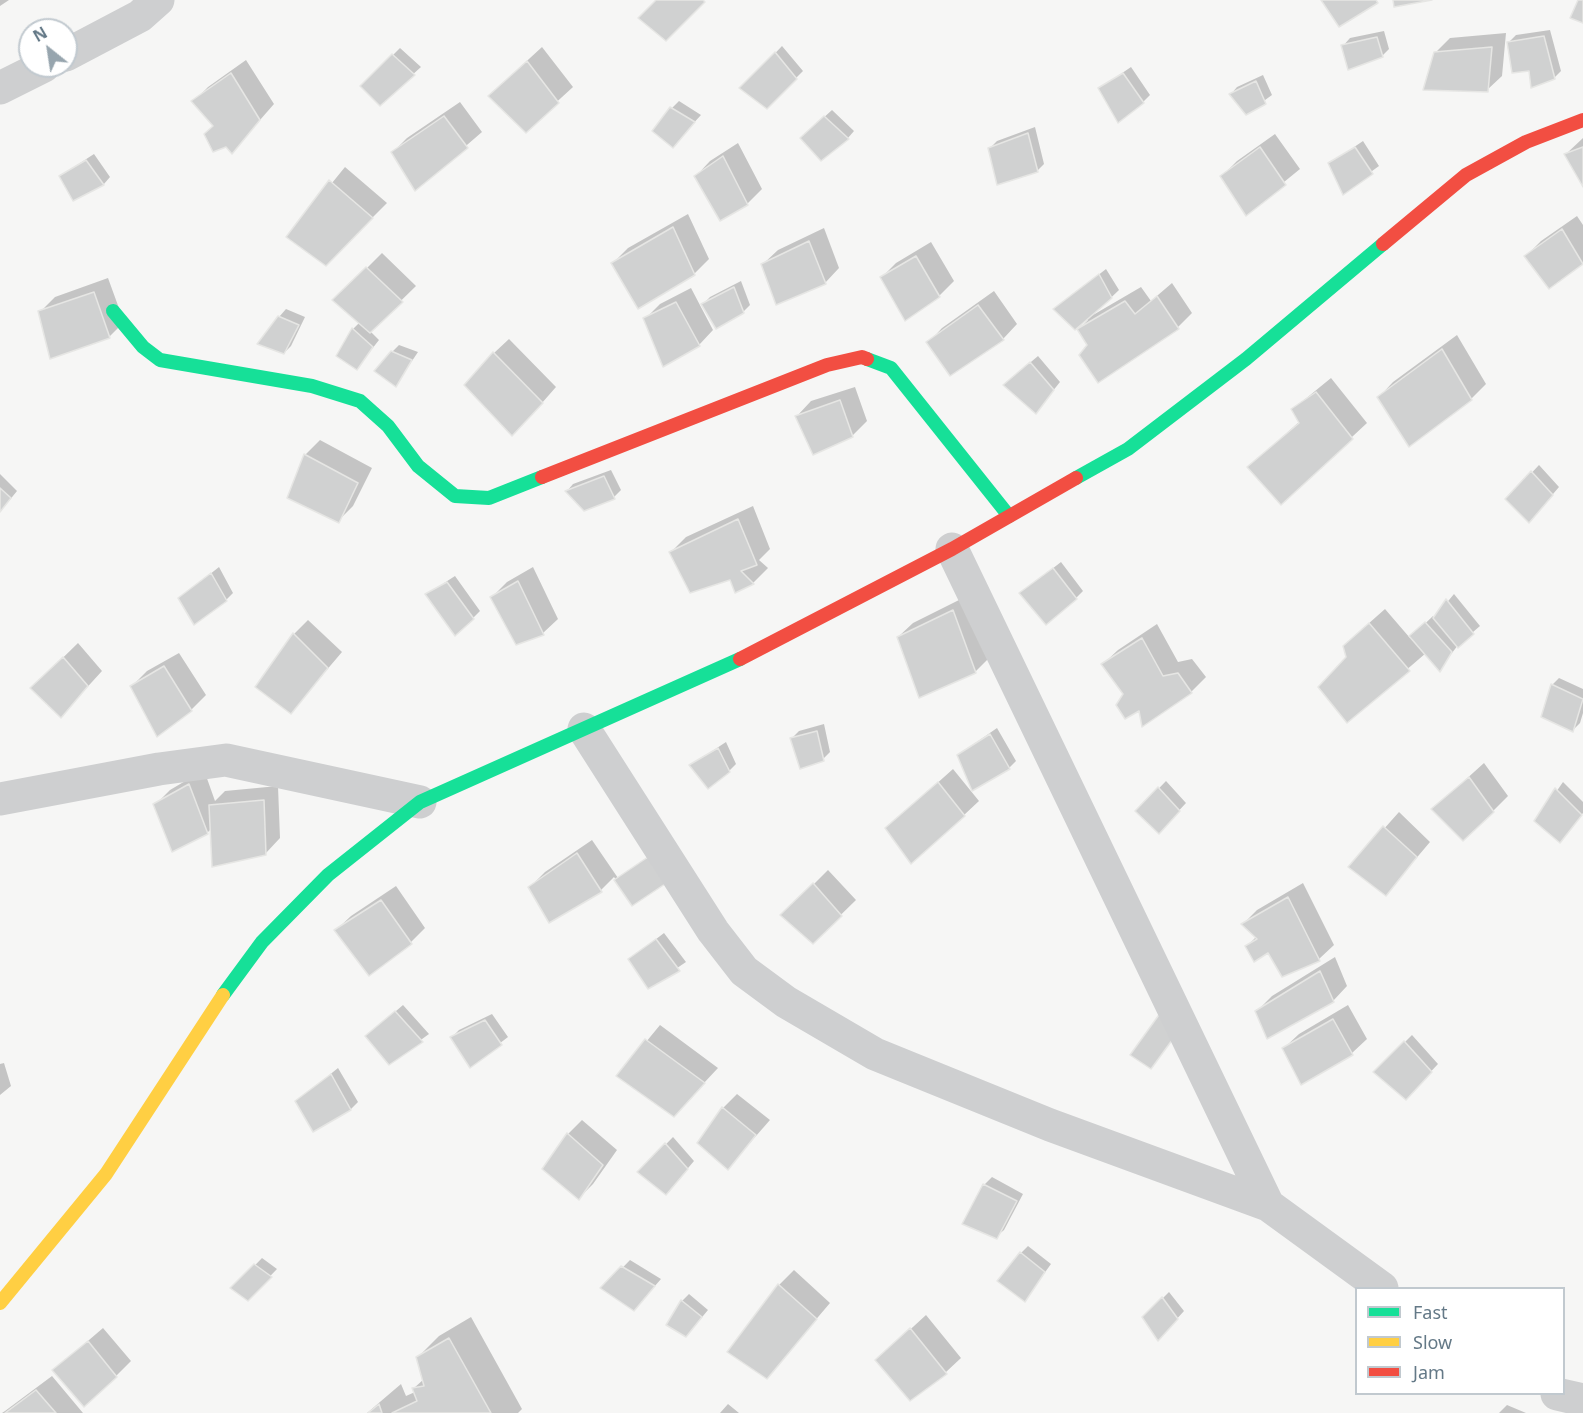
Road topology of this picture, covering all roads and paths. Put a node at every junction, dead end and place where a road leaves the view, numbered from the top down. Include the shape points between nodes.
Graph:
1 (158, 0) edge
2 (78, 49) edge
3 (20, 78) edge
4 (0, 88) edge
5 (1583, 120) edge
6 (113, 311) dead end
7 (1009, 516) junction
8 (952, 549) junction
9 (584, 729) junction
10 (0, 799) edge
11 (420, 802) junction
12 (1268, 1205) junction
13 (1381, 1287) edge
14 (0, 1302) edge
15 (1546, 1395) edge
16 (1561, 1395) edge
17 (1583, 1400) edge
18 (1539, 1413) edge

1 - 2 street via 140,16
3 - 4 street
5 - 7 street via 1526,142 1466,175 1246,359 1128,448
6 - 7 street via 143,347 160,360 312,386 360,401 388,426 418,466 455,496 489,498 827,364 862,357 891,368
7 - 8 street
8 - 9 street via 747,656
8 - 12 street
9 - 11 street
9 - 12 street via 713,930 744,971 786,1002 875,1054 1050,1125
10 - 11 street via 226,759
11 - 14 street via 328,875 262,942 203,1023 106,1174
12 - 13 street
15 - 18 street
16 - 17 street

